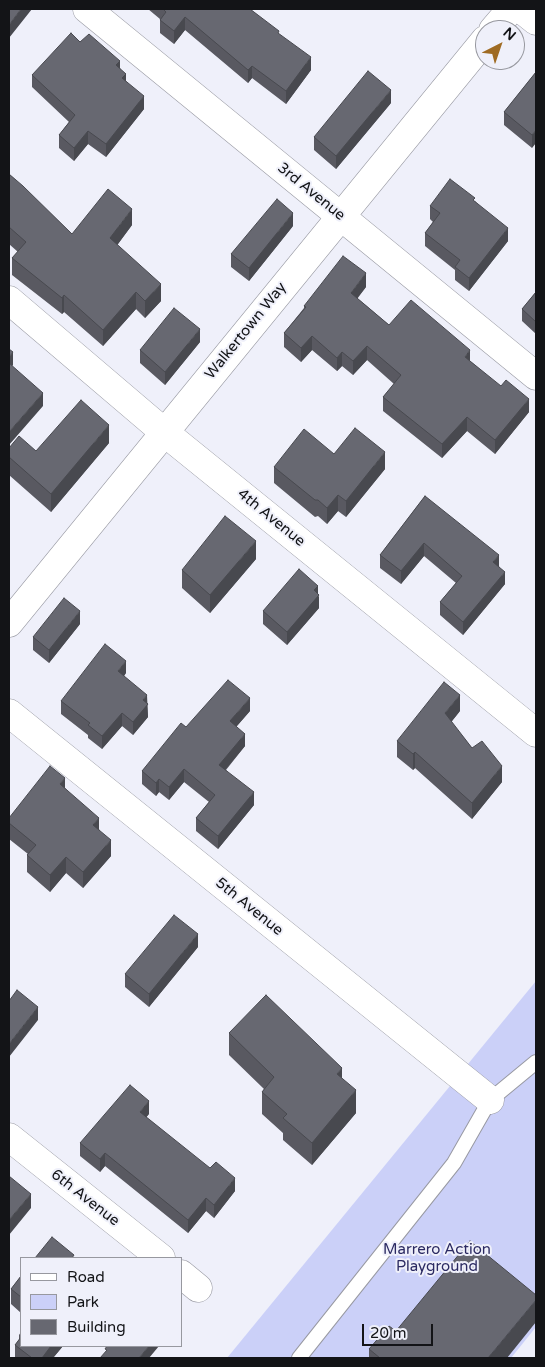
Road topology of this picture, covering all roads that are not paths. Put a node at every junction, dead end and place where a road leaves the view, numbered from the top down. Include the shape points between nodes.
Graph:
1 (87, 9) edge
2 (511, 9) edge
3 (521, 9) edge
4 (502, 20) edge
5 (536, 21) edge
6 (475, 52) edge
7 (340, 216) junction
8 (9, 300) edge
9 (536, 376) edge
10 (164, 432) junction
11 (9, 622) edge
12 (9, 713) edge
13 (536, 732) edge
14 (536, 1062) edge
15 (490, 1100) junction
16 (9, 1137) edge
17 (160, 1257) edge
18 (299, 1358) edge

1 - 7 street, 3rd Avenue
2 - 4 street
3 - 5 street
6 - 7 street, Walkertown Way
7 - 9 street, 3rd Avenue
7 - 10 street, Walkertown Way
8 - 10 street, 4th Avenue
10 - 11 street, Walkertown Way
10 - 13 street, 4th Avenue
12 - 15 street, 5th Avenue
14 - 15 lane
15 - 18 lane via 454,1163
16 - 17 street, 6th Avenue

